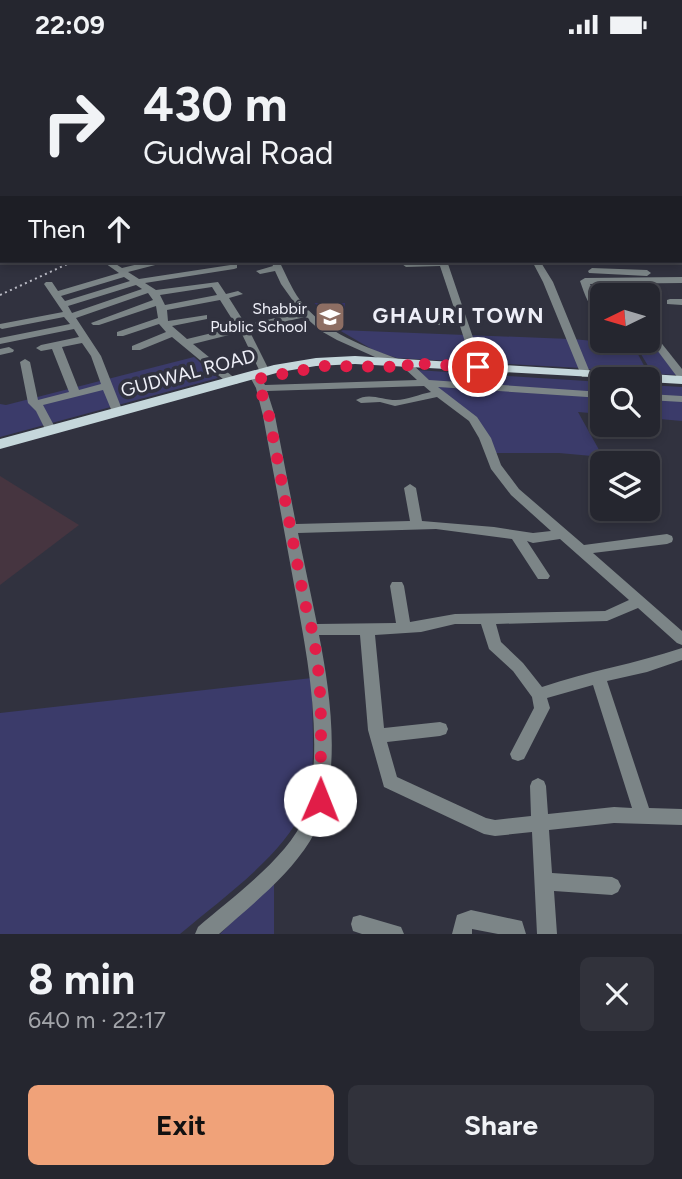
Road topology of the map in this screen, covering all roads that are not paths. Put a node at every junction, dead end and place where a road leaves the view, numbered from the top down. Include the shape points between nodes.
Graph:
1 (109, 263) edge
2 (152, 263) edge
3 (434, 263) edge
4 (443, 263) edge
5 (538, 263) edge
6 (647, 263) edge
7 (277, 265) edge
8 (234, 266) dead end
9 (407, 266) edge
10 (122, 271) junction
11 (260, 271) dead end
12 (592, 271) dead end
13 (655, 277) junction
14 (682, 280) edge
15 (135, 282) junction
16 (602, 283) edge
17 (627, 283) edge
18 (238, 295) dead end
19 (590, 295) edge
20 (221, 297) junction
21 (156, 299) junction
22 (670, 302) dead end
23 (682, 302) edge
24 (66, 312) junction
25 (306, 314) junction
26 (204, 317) dead end
27 (418, 321) dead end
28 (96, 323) dead end
29 (464, 323) junction
30 (2, 326) dead end
31 (76, 326) junction
32 (220, 327) dead end
33 (243, 329) junction
34 (172, 332) junction
35 (120, 334) dead end
36 (86, 339) junction
37 (0, 341) edge
38 (56, 345) junction
39 (41, 348) dead end
40 (135, 348) dead end
41 (660, 349) edge
42 (25, 362) dead end
43 (405, 365) junction
44 (478, 367) junction
45 (586, 375) junction
46 (259, 379) junction
47 (590, 379) edge
48 (682, 381) edge
49 (233, 382) junction
50 (660, 382) edge
51 (426, 383) junction
52 (107, 386) junction
53 (75, 393) junction
54 (440, 393) junction
55 (590, 394) edge
56 (660, 398) edge
57 (682, 399) edge
58 (362, 400) dead end
59 (35, 404) junction
60 (117, 412) junction
61 (51, 431) junction
62 (0, 446) edge
63 (410, 488) dead end
64 (417, 526) junction
65 (290, 529) junction
66 (562, 534) junction
67 (516, 535) junction
68 (667, 539) dead end
69 (582, 550) junction
70 (543, 576) dead end
71 (397, 586) dead end
72 (640, 601) junction
73 (487, 618) junction
74 (404, 626) junction
75 (676, 627) edge
76 (313, 629) junction
77 (367, 630) junction
78 (682, 639) edge
79 (682, 655) edge
80 (598, 676) junction
81 (539, 695) junction
82 (440, 729) dead end
83 (378, 736) junction
84 (518, 754) dead end
85 (538, 786) dead end
86 (643, 815) junction
87 (682, 817) edge
88 (539, 822) junction
89 (543, 881) junction
90 (612, 886) dead end
91 (360, 924) dead end
92 (205, 934) edge
93 (394, 934) edge
94 (462, 934) edge
95 (516, 934) edge
96 (547, 934) edge

1 - 10 street
2 - 10 street
3 - 9 street
4 - 29 street
5 - 45 street
6 - 13 street
7 - 11 street
7 - 25 street via 284,286
8 - 15 street
10 - 15 street
10 - 24 street via 52,289
12 - 13 street
13 - 14 street
13 - 17 street
15 - 21 street
15 - 24 street
16 - 19 street via 585,281
18 - 20 street
20 - 21 street
20 - 21 street via 215,283
20 - 33 street
21 - 24 street
21 - 28 street
21 - 34 street
22 - 23 street
24 - 30 street
24 - 31 street
25 - 33 street
25 - 43 street via 345,342
26 - 34 street
27 - 29 street
29 - 44 street
31 - 36 street
31 - 37 street
32 - 34 street
33 - 34 street
33 - 46 street
34 - 35 street
34 - 40 street
34 - 49 street
36 - 38 street
36 - 52 street
38 - 39 street
38 - 53 street
41 - 48 street
42 - 59 street
43 - 44 main road, GUDWAL ROAD
43 - 46 main road, GUDWAL ROAD via 324,366
43 - 47 main road, GUDWAL ROAD
43 - 51 street
44 - 45 main road, GUDWAL ROAD
45 - 48 main road, GUDWAL ROAD
46 - 49 main road, GUDWAL ROAD
46 - 51 street
46 - 62 main road, GUDWAL ROAD
46 - 65 street
48 - 50 main road
49 - 60 main road, GUDWAL ROAD
51 - 54 street
51 - 55 street
52 - 53 street
52 - 60 street
53 - 59 street
54 - 58 street via 395,403
54 - 66 street via 472,419 492,450 495,466 515,492
56 - 57 street
59 - 61 street
60 - 61 main road, GUDWAL ROAD
61 - 62 main road, GUDWAL ROAD
63 - 64 street
64 - 65 street
64 - 67 street
65 - 76 street
66 - 67 street
66 - 69 street
67 - 70 street
68 - 69 street
69 - 72 street
71 - 74 street
72 - 73 street via 607,616
72 - 75 street
73 - 74 street
73 - 81 street via 494,645
74 - 77 street
75 - 78 street
76 - 77 street
76 - 92 street via 321,698 320,800 312,822 280,865
77 - 83 street
79 - 80 street via 645,668
80 - 81 street
80 - 86 street
81 - 84 street via 542,708
82 - 83 street
83 - 88 street via 390,782 484,826
85 - 88 street
86 - 87 street
86 - 88 street
88 - 89 street
89 - 90 street
89 - 96 street
91 - 93 street
94 - 95 street via 464,922 471,919 515,928

